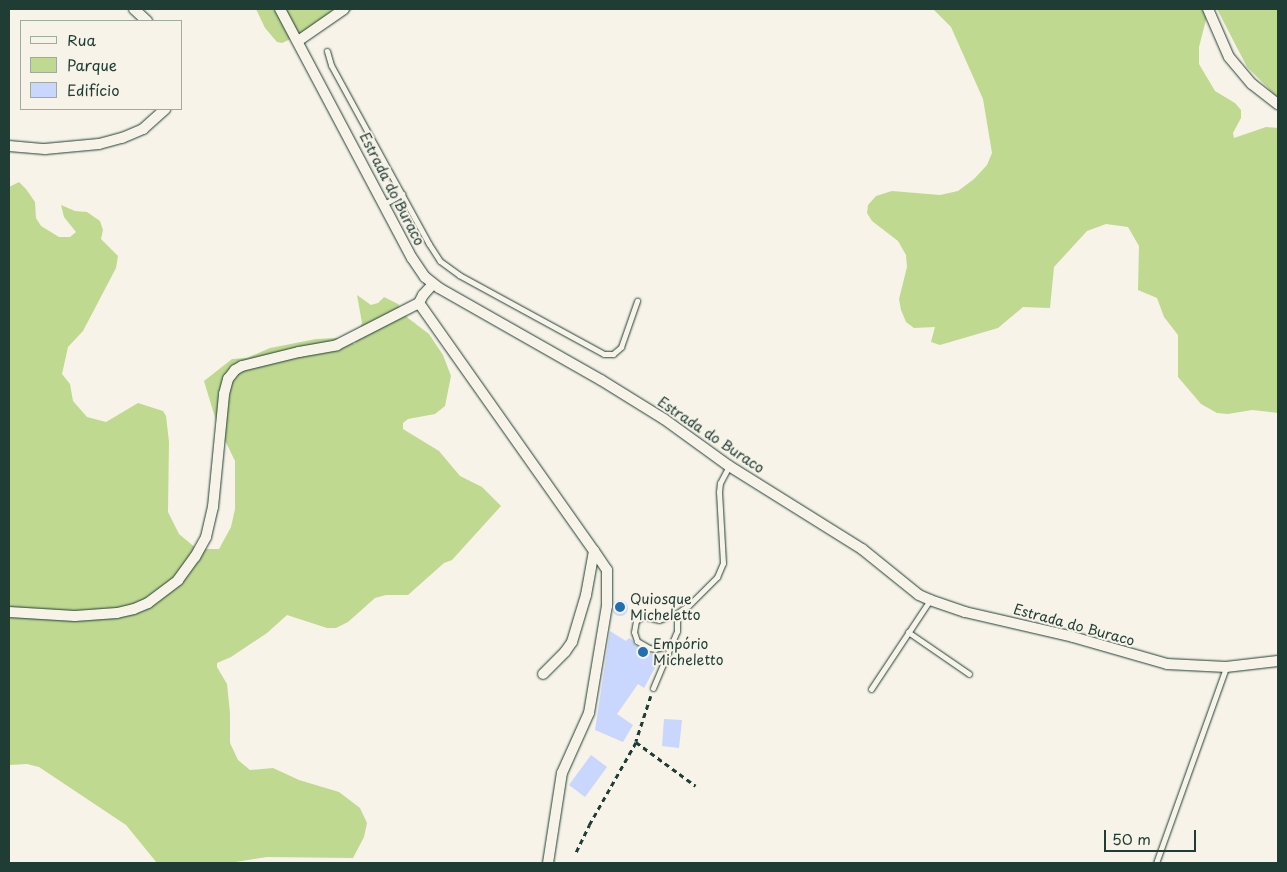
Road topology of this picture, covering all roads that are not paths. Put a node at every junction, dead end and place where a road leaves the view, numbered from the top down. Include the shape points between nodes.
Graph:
1 (134, 9) edge
2 (280, 9) edge
3 (344, 9) edge
4 (1208, 9) edge
5 (146, 20) edge
6 (298, 41) junction
7 (327, 51) dead end
8 (1278, 104) edge
9 (164, 110) edge
10 (9, 146) edge
11 (402, 194) junction
12 (384, 204) junction
13 (433, 284) junction
14 (637, 301) dead end
15 (419, 304) junction
16 (729, 466) junction
17 (594, 551) junction
18 (930, 600) junction
19 (9, 612) edge
20 (677, 613) junction
21 (908, 632) junction
22 (672, 646) junction
23 (1278, 661) edge
24 (1226, 667) junction
25 (542, 674) dead end
26 (969, 674) dead end
27 (653, 688) road end
28 (871, 689) dead end
29 (548, 863) edge
30 (1156, 863) edge

1 - 5 street
2 - 6 street, Estrada do Buraco
3 - 6 street
4 - 8 street via 1229,57 1252,84
6 - 12 street, Estrada do Buraco
7 - 11 lane via 331,65
9 - 10 street via 142,129 107,142 64,149
11 - 12 lane
11 - 14 lane via 440,261 459,275 604,354 613,354 622,347
12 - 13 street, Estrada do Buraco via 412,258
13 - 15 street
13 - 16 street, Estrada do Buraco via 664,418
15 - 17 street
15 - 19 street via 337,345 235,370 228,378 224,394 213,507 206,537 178,580 148,603 117,613 75,616
16 - 18 street, Estrada do Buraco via 862,549 919,595
16 - 20 lane via 719,492 723,563 717,577
17 - 25 street via 586,595 572,642
17 - 29 street via 607,570 607,606 589,713 562,773
18 - 21 lane
18 - 24 street, Estrada do Buraco via 1167,664
20 - 22 lane via 677,631
20 - 22 lane via 659,620 643,616 636,621 634,632 637,641 649,648
21 - 26 lane
21 - 28 lane
22 - 27 lane
23 - 24 street, Estrada do Buraco
24 - 30 lane

